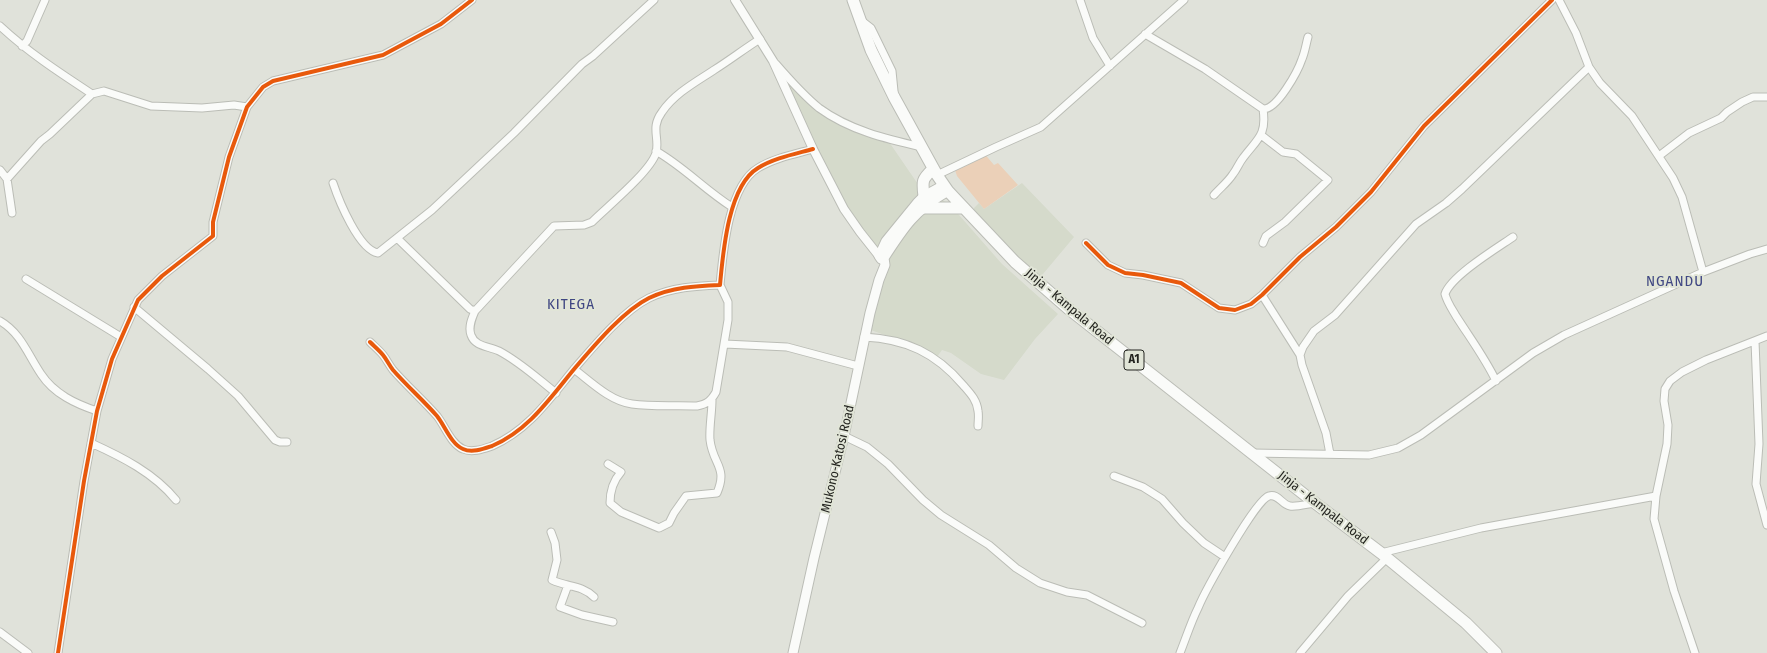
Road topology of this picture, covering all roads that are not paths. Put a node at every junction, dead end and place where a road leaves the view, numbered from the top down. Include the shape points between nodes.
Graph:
1 (45, 0) edge
2 (472, 0) edge
3 (654, 0) edge
4 (735, 0) edge
5 (853, 0) edge
6 (1080, 0) edge
7 (1184, 0) edge
8 (1552, 0) edge
9 (1559, 0) edge
10 (0, 26) edge
11 (1145, 34) junction
12 (1308, 37) dead end
13 (760, 39) junction
14 (22, 46) junction
15 (773, 61) junction
16 (1110, 66) junction
17 (1589, 68) junction
18 (92, 94) junction
19 (1767, 97) edge
20 (247, 108) junction
21 (1263, 109) junction
22 (1261, 136) junction
23 (922, 147) junction
24 (813, 149) junction
25 (656, 151) junction
26 (1659, 156) junction
27 (0, 170) edge
28 (935, 172) junction
29 (7, 179) junction
30 (333, 183) dead end
31 (946, 188) junction
32 (1214, 195) dead end
33 (924, 196) junction
34 (732, 207) junction
35 (923, 208) junction
36 (964, 208) junction
37 (12, 213) dead end
38 (1513, 237) dead end
39 (398, 239) junction
40 (1086, 243) dead end
41 (1263, 244) dead end
42 (1767, 249) edge
43 (883, 260) junction
44 (1703, 272) junction
45 (26, 278) dead end
46 (720, 285) junction
47 (1262, 295) junction
48 (134, 307) junction
49 (475, 311) junction
50 (0, 321) edge
51 (1767, 336) edge
52 (121, 337) junction
53 (864, 337) junction
54 (1755, 341) junction
55 (370, 342) dead end
56 (725, 344) junction
57 (1300, 355) junction
58 (858, 366) junction
59 (574, 369) junction
60 (1496, 381) junction
61 (556, 393) junction
62 (712, 400) junction
63 (97, 411) junction
64 (978, 426) dead end
65 (844, 436) junction
66 (287, 442) dead end
67 (91, 443) junction
68 (1252, 453) junction
69 (1330, 454) junction
70 (608, 464) dead end
71 (1114, 476) dead end
72 (1656, 496) junction
73 (176, 500) dead end
74 (1314, 503) junction
75 (1767, 525) edge
76 (550, 532) dead end
77 (1384, 556) junction
78 (1225, 557) junction
79 (568, 585) junction
80 (594, 597) dead end
81 (614, 622) dead end
82 (1142, 623) dead end
83 (0, 632) edge
84 (28, 653) edge
85 (58, 653) edge
86 (793, 653) edge
87 (1180, 653) edge
88 (1300, 653) edge
89 (1496, 653) edge
90 (1696, 653) edge

1 - 14 street via 27,41
2 - 20 street via 441,24 383,55 268,83
3 - 39 street via 582,64 514,133
4 - 13 street
5 - 23 highway, Jinja - Kampala Road / A1 via 871,50
6 - 16 street via 1093,38
7 - 11 street
8 - 47 street via 1429,121 1371,192
9 - 17 street via 1576,33
10 - 14 street
11 - 16 street
11 - 21 street via 1205,69
12 - 21 street via 1302,60 1291,82 1269,109
13 - 15 street
13 - 25 street via 678,95 664,108 655,128
14 - 18 street
15 - 23 street via 806,97 833,116 878,137
15 - 24 street
16 - 28 street via 1041,127
17 - 26 street via 1632,116
17 - 57 street via 1462,189 1416,224 1335,315 1314,331
18 - 20 street via 104,91 151,106 202,108 234,105
18 - 29 street via 37,144
19 - 26 street via 1753,97 1742,102 1721,118 1688,133
20 - 48 street via 229,156 213,222 213,236 162,276
21 - 22 street via 1265,120
22 - 32 street via 1234,174
22 - 41 street via 1283,152 1296,154 1328,180 1285,222 1266,236
23 - 28 highway, Jinja - Kampala Road / A1
24 - 34 street via 757,168 749,175
24 - 43 street via 844,209
25 - 34 street
25 - 49 street via 639,176 592,222 584,225 554,226
26 - 44 street via 1682,197
27 - 29 street
28 - 31 highway, Jinja - Kampala Road / A1
28 - 33 highway via 924,177
29 - 37 street
30 - 39 street via 348,218 365,246 378,253
31 - 33 main road
31 - 35 main road
31 - 36 highway, Jinja - Kampala Road / A1
33 - 43 main road via 886,241
34 - 46 street
35 - 36 highway
35 - 43 main road via 904,228
36 - 68 highway, Jinja - Kampala Road / A1 via 1045,290
38 - 60 street via 1452,283 1445,294 1489,365
39 - 49 street via 449,290
40 - 47 street via 1108,265 1125,273 1181,283 1219,308 1235,310 1251,304
42 - 44 street
43 - 53 main road, Mukono-Katosi Road
44 - 60 street via 1564,335 1533,353
45 - 52 street
46 - 56 street via 728,302
46 - 59 street via 670,290 649,298 628,312
47 - 57 street
48 - 52 street
48 - 66 street via 238,396 275,440
49 - 61 street via 470,328 471,336 481,346 494,349 511,358
50 - 63 street via 26,346 47,382 72,402
51 - 54 street
52 - 63 street
53 - 58 main road, Mukono-Katosi Road
53 - 64 street via 902,343 929,354 944,365 974,398 978,410
54 - 72 street via 1706,360 1670,380 1665,389 1664,401 1668,425 1667,444
54 - 75 street via 1759,444 1756,484
55 - 61 street via 434,412 453,440 461,448 469,451 488,448 507,440 526,425
56 - 58 street via 787,347
56 - 62 street via 716,392
57 - 69 street via 1326,433
58 - 65 main road, Mukono-Katosi Road
59 - 61 street
59 - 62 street via 597,387 631,404 697,406
60 - 69 street via 1421,436 1398,448 1369,455
62 - 70 street via 712,455 721,471 722,482 717,493 686,496 669,523 659,528 621,512 610,503 610,494 621,472
63 - 67 street
65 - 82 street via 867,447 941,515 989,545 1016,568 1040,583 1067,592 1087,595
65 - 86 main road, Mukono-Katosi Road
67 - 73 street via 142,468 165,486
67 - 85 street
68 - 69 street
68 - 74 highway, Jinja - Kampala Road / A1
71 - 78 street via 1143,486 1162,499 1204,543
72 - 77 street via 1474,530
72 - 90 street via 1656,532
74 - 77 highway, Jinja - Kampala Road / A1
74 - 78 street via 1290,506 1271,495 1266,497
76 - 79 street via 555,543 557,560 552,580
77 - 88 street
77 - 89 highway, Jinja - Kampala Road / A1 via 1466,623
78 - 87 street via 1198,607
79 - 80 street via 588,591
79 - 81 street via 560,607
83 - 84 street

